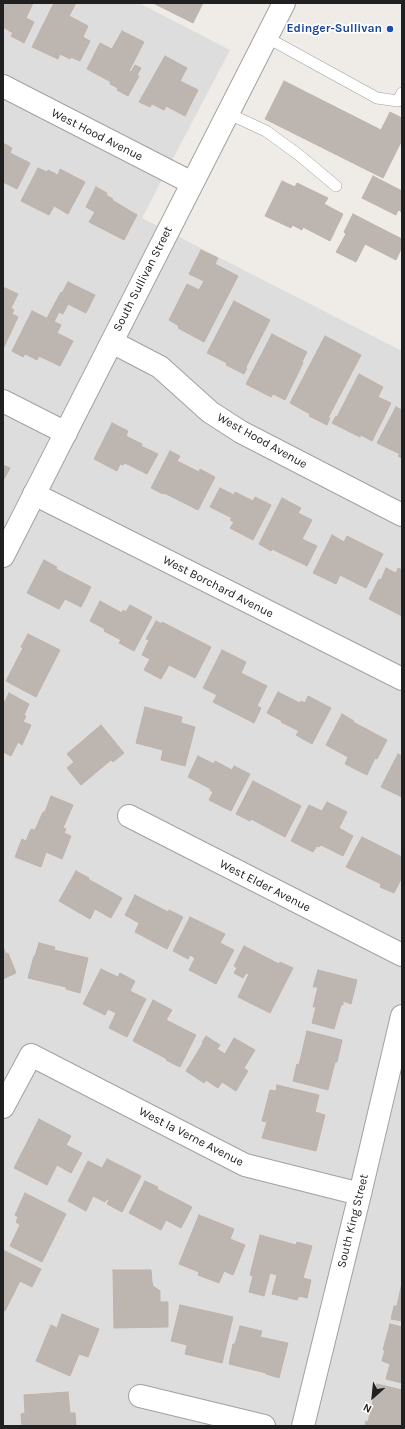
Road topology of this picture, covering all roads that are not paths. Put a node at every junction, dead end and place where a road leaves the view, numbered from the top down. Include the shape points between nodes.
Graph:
1 (284, 3) edge
2 (266, 37) junction
3 (3, 86) edge
4 (402, 92) edge
5 (227, 113) junction
6 (192, 183) junction
7 (336, 186) dead end
8 (112, 342) junction
9 (3, 401) edge
10 (66, 433) junction
11 (34, 494) junction
12 (402, 515) edge
13 (3, 556) edge
14 (402, 679) edge
15 (129, 816) dead end
16 (402, 955) edge
17 (402, 1016) edge
18 (3, 1108) edge
19 (360, 1194) junction
20 (140, 1396) dead end
21 (264, 1426) edge
22 (303, 1426) edge

1 - 2 street, South Sullivan Street
2 - 4 lane via 377,98 398,101
2 - 5 street, South Sullivan Street
3 - 6 street, West Hood Avenue
5 - 6 street, South Sullivan Street
5 - 7 lane via 266,131 299,154
6 - 8 street, South Sullivan Street
8 - 10 street, South Sullivan Street
8 - 12 street, West Hood Avenue via 160,367 210,412 241,432
9 - 10 street
10 - 11 street, South Sullivan Street
11 - 13 street, South Sullivan Street
11 - 14 street, West Borchard Avenue
15 - 16 street, West Elder Avenue
17 - 19 street, South King Street
18 - 19 street, West la Verne Avenue via 30,1055 245,1165
19 - 22 street, South King Street
20 - 21 street

